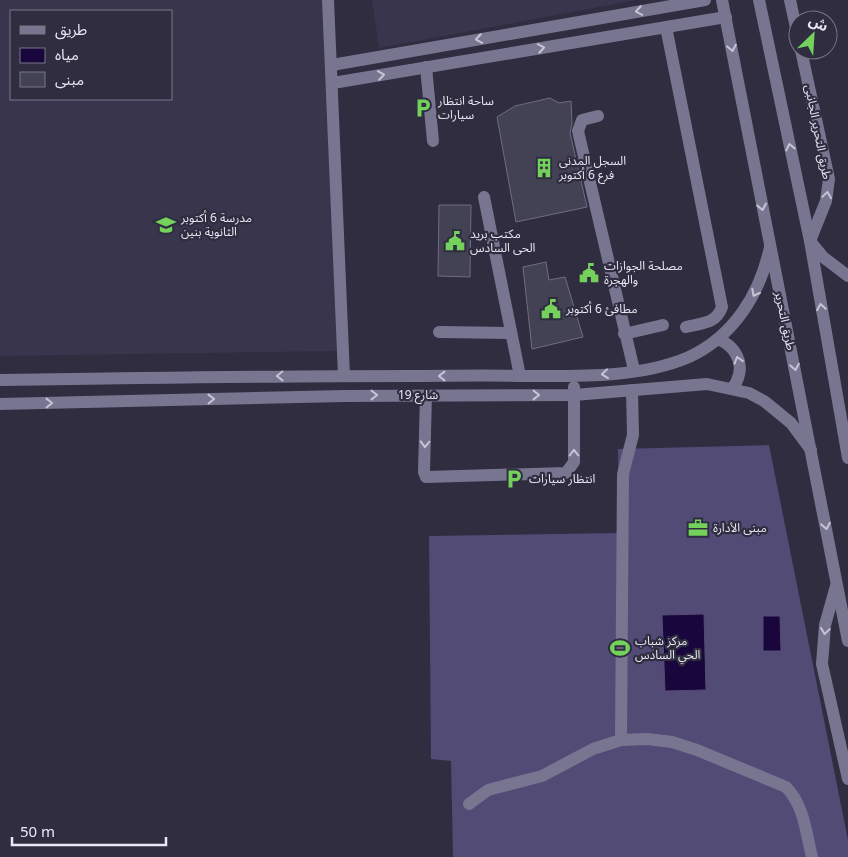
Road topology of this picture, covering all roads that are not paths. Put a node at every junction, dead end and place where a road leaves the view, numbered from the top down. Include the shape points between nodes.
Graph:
1 (328, 0) edge
2 (705, 0) edge
3 (722, 0) edge
4 (759, 0) edge
5 (726, 17) junction
6 (666, 27) junction
7 (803, 60) edge
8 (332, 65) junction
9 (426, 67) junction
10 (333, 83) junction
11 (598, 116) dead end
12 (434, 141) dead end
13 (484, 197) dead end
14 (810, 241) junction
15 (770, 247) junction
16 (848, 276) edge
17 (663, 325) dead end
18 (686, 327) dead end
19 (439, 332) dead end
20 (510, 333) junction
21 (624, 334) junction
22 (718, 339) junction
23 (634, 370) junction
24 (344, 376) junction
25 (520, 376) junction
26 (574, 377) junction
27 (0, 380) edge
28 (732, 389) junction
29 (632, 390) junction
30 (426, 395) junction
31 (574, 395) junction
32 (0, 404) edge
33 (811, 450) junction
34 (848, 458) edge
35 (837, 584) junction
36 (848, 641) edge
37 (621, 740) junction
38 (848, 779) edge
39 (469, 804) dead end
40 (812, 857) edge

1 - 8 street
2 -> 8 street
3 - 5 street, طريق التحرير
14 -> 4 street
5 - 6 street
5 -> 15 street, طريق التحرير
9 -> 6 street
6 - 18 street via 722,307 713,321
14 -> 7 street, طريق التحرير الجانبى via 826,201 829,179
8 - 10 street
10 -> 9 street
9 - 12 street
10 - 24 street
11 - 21 street via 582,120 578,131
13 - 20 street
14 - 16 street via 823,257
34 -> 14 street
15 -> 22 street, شارع 19 via 757,290 745,310
15 -> 33 street, طريق التحرير
17 - 21 street
19 - 20 street
20 - 25 street
21 - 23 street
22 - 23 street, شارع 19 via 689,356 662,366
28 -> 22 street via 739,375 739,360 731,347
23 -> 26 street, شارع 19
25 -> 24 street, شارع 19
24 -> 27 street, شارع 19
25 - 26 street, شارع 19
26 - 31 street
28 - 29 street, شارع 19 via 708,384
28 - 33 street, شارع 19 via 749,393 778,411 791,422
29 - 31 street, شارع 19
29 - 37 street via 633,435 622,474
30 -> 31 street, شارع 19
30 -> 31 street via 424,472 429,478 566,473 574,462
32 -> 30 street, شارع 19
33 -> 35 street, طريق التحرير
35 - 36 street, طريق التحرير
35 -> 38 street via 825,625 822,664
37 - 39 street via 593,748 542,776 488,790
37 - 40 street via 672,742 786,787 800,807

